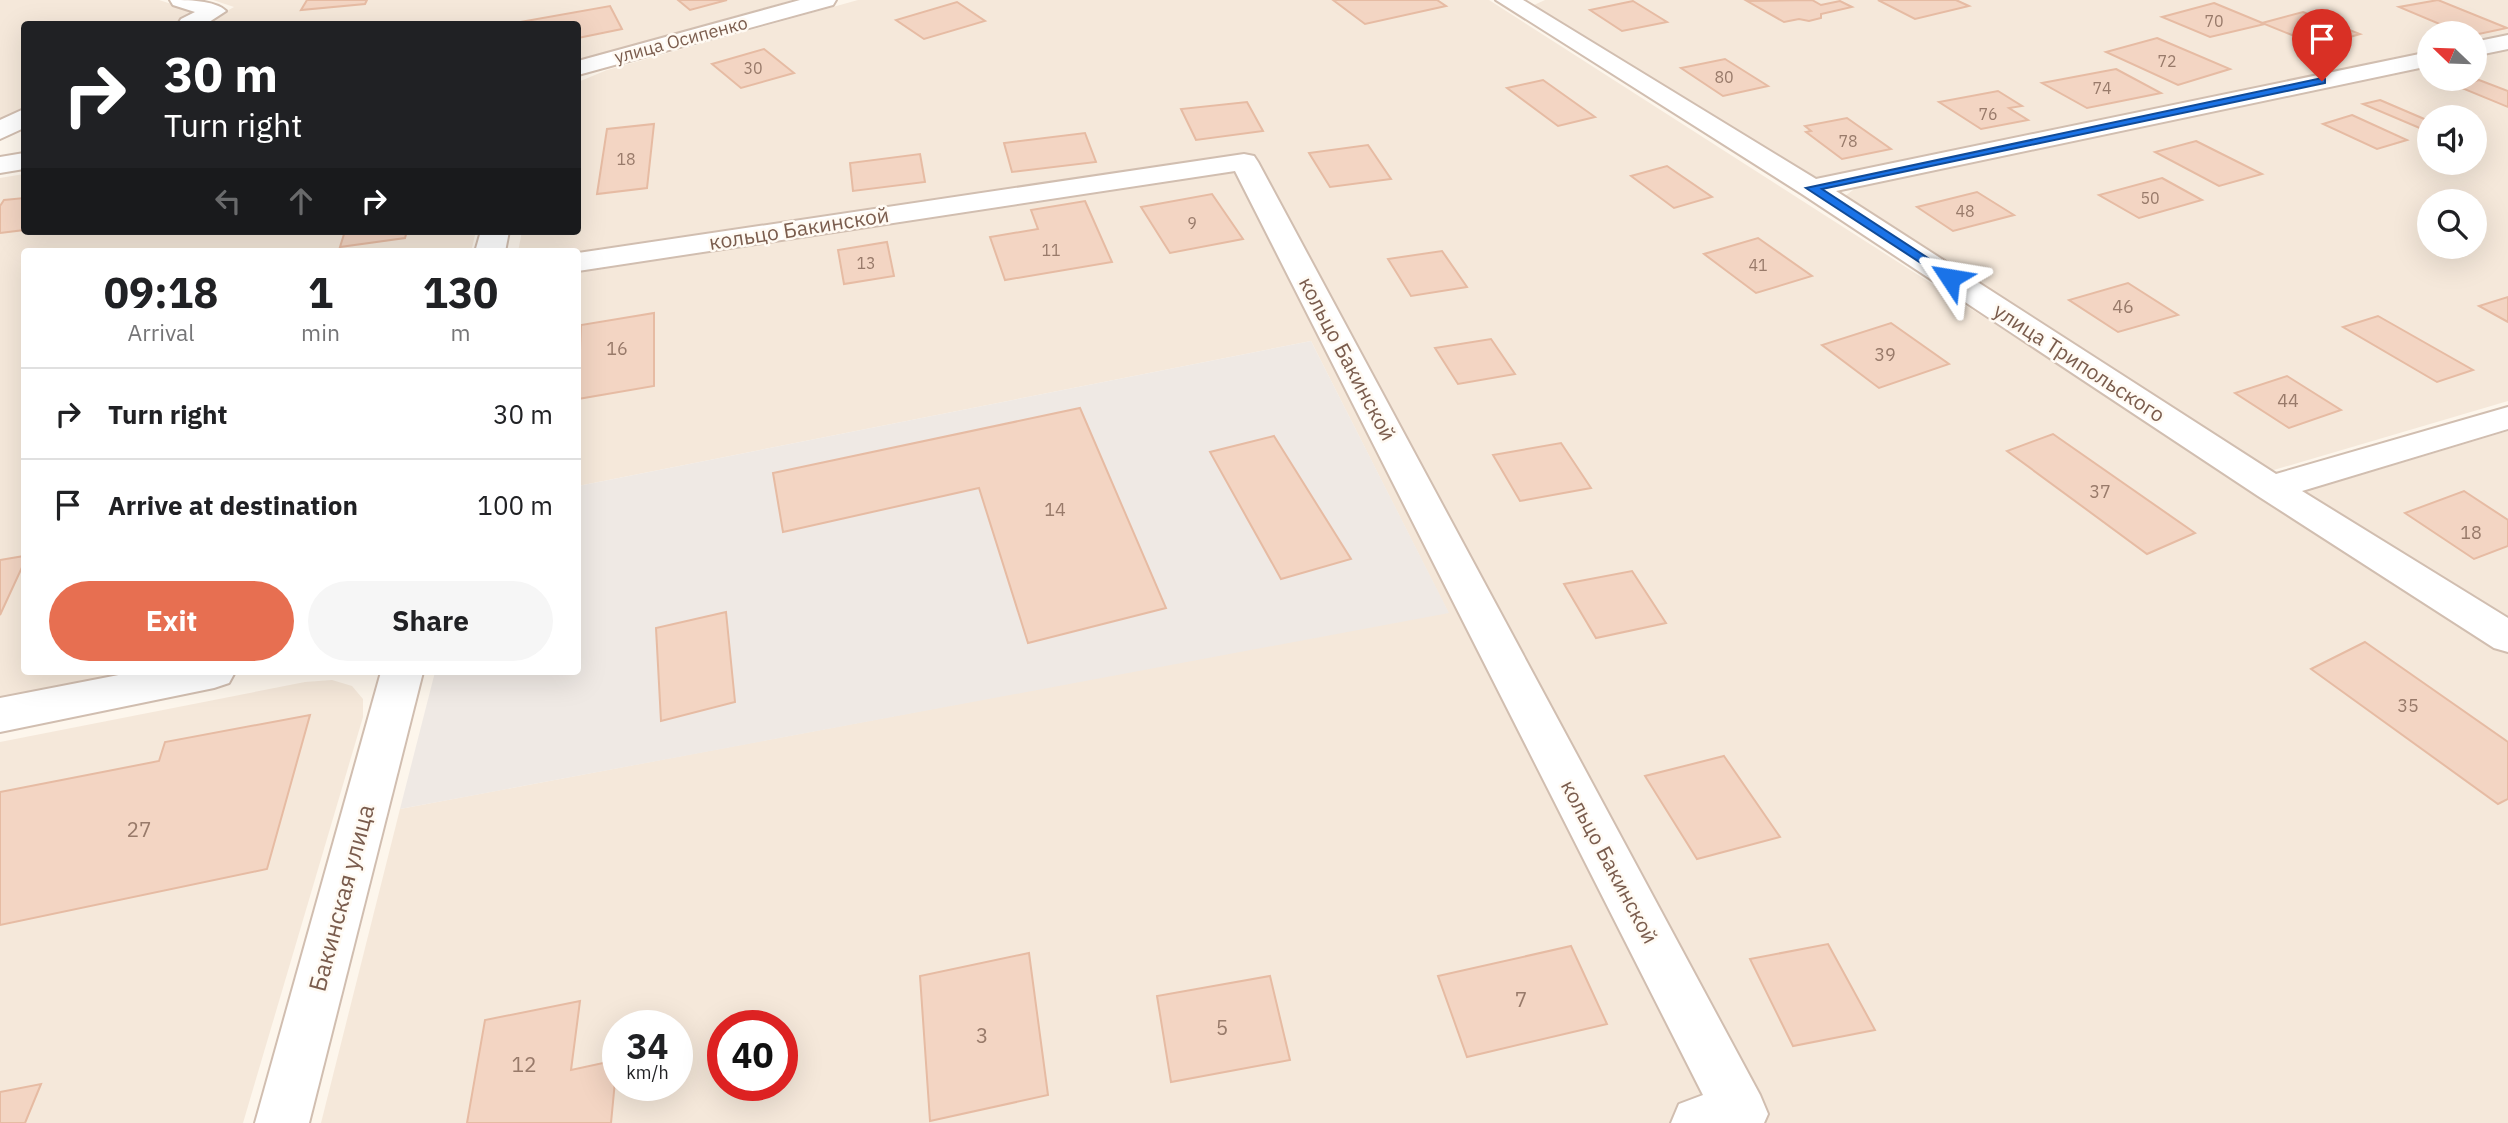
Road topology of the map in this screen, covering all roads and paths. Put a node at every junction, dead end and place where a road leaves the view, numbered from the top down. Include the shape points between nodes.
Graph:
1 (181, 0) edge
2 (825, 0) edge
3 (1508, 0) edge
4 (1514, 0) edge
5 (196, 21) edge
6 (2508, 42) edge
7 (2487, 46) edge
8 (2417, 62) edge
9 (581, 67) edge
10 (21, 119) edge
11 (0, 131) edge
12 (21, 162) edge
13 (0, 165) edge
14 (1812, 188) junction
15 (581, 262) edge
16 (2508, 418) edge
17 (2271, 488) junction
18 (2508, 637) edge
19 (199, 675) edge
20 (401, 675) edge
21 (0, 715) edge
22 (282, 1123) edge
23 (1698, 1123) edge

1 - 5 street via 215,11
2 - 9 street, улица Осипенко
3 - 4 street
3 - 14 street, улица Трипольского
6 - 7 street
8 - 14 street
10 - 11 street
12 - 13 street
14 - 17 street, улица Трипольского
15 - 23 street, кольцо Бакинской via 1244,162 1741,1114
16 - 17 street
17 - 18 street, улица Трипольского
19 - 21 street
20 - 22 street, Бакинская улица

